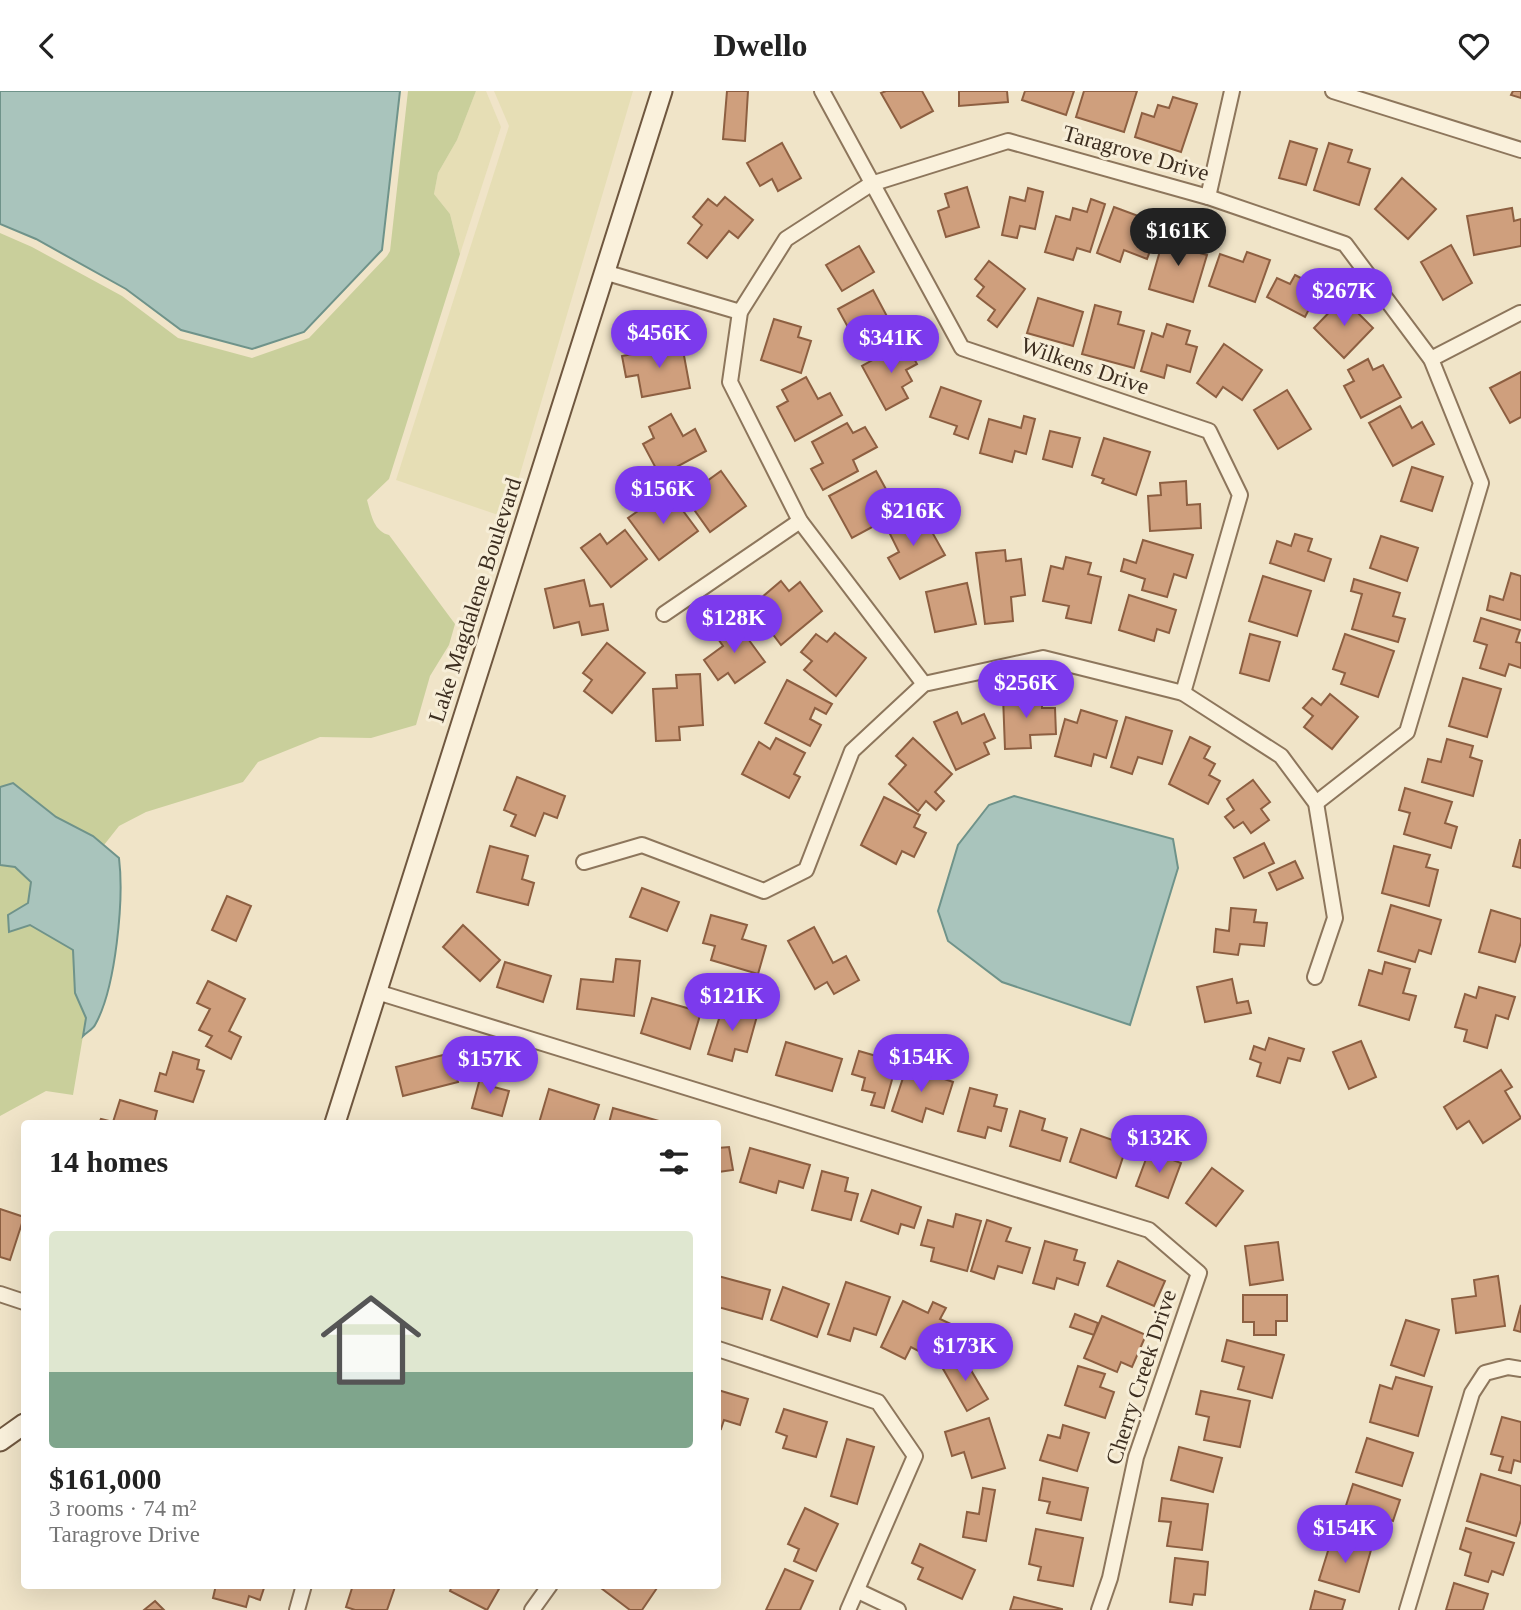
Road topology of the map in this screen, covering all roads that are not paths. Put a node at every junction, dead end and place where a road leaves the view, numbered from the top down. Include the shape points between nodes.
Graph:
1 (662, 91) edge
2 (822, 91) edge
3 (1232, 91) edge
4 (1333, 91) edge
5 (1521, 150) edge
6 (871, 184) junction
7 (1209, 197) junction
8 (604, 272) junction
9 (740, 312) junction
10 (1520, 313) edge
11 (1431, 359) junction
12 (800, 521) junction
13 (664, 614) dead end
14 (924, 684) junction
15 (1183, 693) junction
16 (1316, 803) junction
17 (584, 862) dead end
18 (1315, 977) dead end
19 (377, 992) junction
20 (336, 1120) edge
21 (0, 1294) edge
22 (21, 1301) edge
23 (721, 1350) edge
24 (1521, 1369) edge
25 (21, 1426) edge
26 (0, 1441) edge
27 (303, 1589) edge
28 (547, 1589) edge
29 (858, 1591) junction
30 (297, 1610) edge
31 (532, 1610) edge
32 (848, 1610) edge
33 (898, 1610) edge
34 (1099, 1610) edge
35 (1406, 1610) edge

1 - 8 street, Lake Magdalene Boulevard
2 - 6 street, Wilkens Drive
3 - 7 street
4 - 5 street
6 - 7 street, Taragrove Drive via 1008,141
6 - 9 street, Taragrove Drive via 786,239
6 - 15 street, Wilkens Drive via 962,348 1209,431 1240,495
7 - 11 street, Taragrove Drive via 1345,244
8 - 9 street
8 - 19 street, Lake Magdalene Boulevard
9 - 12 street, Taragrove Drive via 730,382
10 - 11 street
11 - 16 street, Taragrove Drive via 1480,483 1407,732
12 - 13 street
12 - 14 street, Taragrove Drive
14 - 15 street via 1043,659
14 - 17 street via 852,751 806,870 764,891 642,845
15 - 16 street via 1281,757
16 - 18 street via 1335,918
19 - 20 street, Lake Magdalene Boulevard
19 - 34 street, Cherry Creek Drive via 1149,1230 1199,1273 1136,1457
21 - 22 street
23 - 29 street via 878,1402 915,1456
24 - 35 street via 1485,1373 1472,1392
25 - 26 street
27 - 30 street
28 - 31 street
29 - 32 street
29 - 33 street

